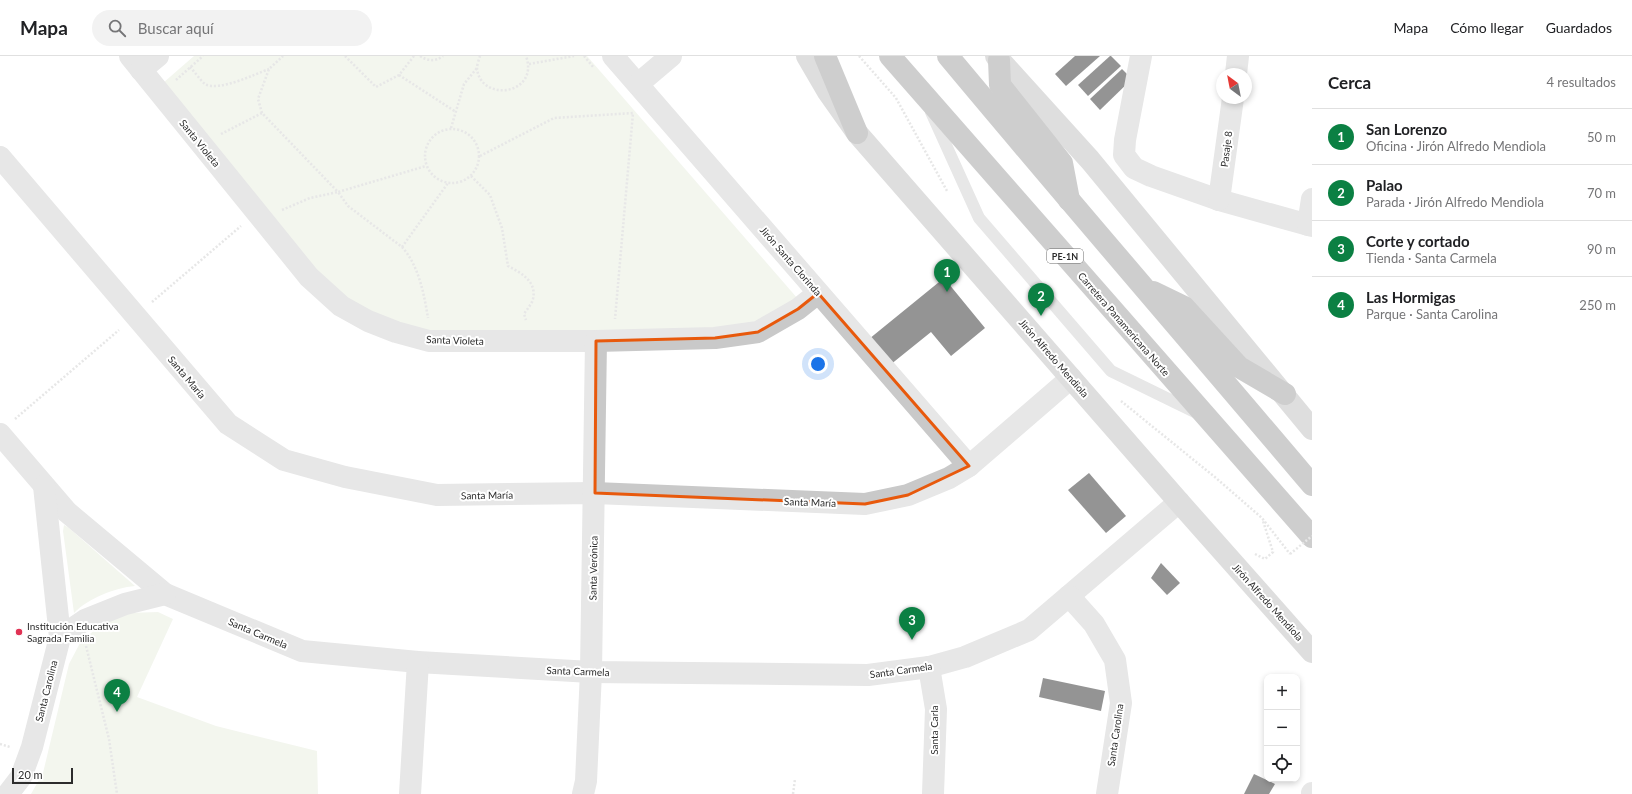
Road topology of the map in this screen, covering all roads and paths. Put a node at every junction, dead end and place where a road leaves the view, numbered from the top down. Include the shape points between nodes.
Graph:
1 (158, 56) edge
2 (203, 56) edge
3 (283, 56) edge
4 (345, 56) edge
5 (414, 56) edge
6 (420, 56) edge
7 (443, 56) edge
8 (480, 56) edge
9 (526, 56) edge
10 (574, 56) edge
11 (613, 56) edge
12 (671, 56) edge
13 (790, 56) edge
14 (807, 56) edge
15 (825, 56) edge
16 (890, 56) edge
17 (948, 56) edge
18 (1141, 56) edge
19 (1238, 56) edge
20 (997, 58) edge
21 (136, 63) edge
22 (529, 64) junction
23 (190, 67) junction
24 (477, 68) junction
25 (1237, 68) edge
26 (269, 69) junction
27 (399, 75) junction
28 (174, 81) dead end
29 (638, 84) junction
30 (923, 95) junction
31 (1232, 104) edge
32 (456, 112) junction
33 (262, 113) junction
34 (451, 128) junction
35 (853, 128) junction
36 (218, 136) dead end
37 (480, 156) junction
38 (0, 157) edge
39 (426, 166) junction
40 (471, 176) junction
41 (448, 183) junction
42 (338, 192) junction
43 (1312, 199) edge
44 (1220, 200) junction
45 (1069, 201) junction
46 (281, 210) dead end
47 (1310, 226) edge
48 (402, 247) junction
49 (1145, 288) junction
50 (818, 293) junction
51 (428, 320) dead end
52 (526, 321) dead end
53 (614, 327) dead end
54 (596, 341) junction
55 (1071, 378) junction
56 (1285, 394) junction
57 (1206, 418) junction
58 (1312, 429) edge
59 (0, 434) edge
60 (969, 466) junction
61 (1312, 485) edge
62 (44, 486) junction
63 (595, 493) junction
64 (1179, 502) junction
65 (1312, 537) edge
66 (1251, 552) dead end
67 (165, 594) junction
68 (1069, 596) junction
69 (60, 637) junction
70 (86, 646) dead end
71 (1312, 652) edge
72 (418, 662) junction
73 (929, 667) junction
74 (591, 672) junction
75 (795, 779) dead end
76 (8, 794) edge
77 (117, 794) edge
78 (410, 794) edge
79 (584, 794) edge
80 (793, 794) edge
81 (934, 794) edge
82 (1106, 794) edge

1 - 21 street
2 - 23 path
3 - 26 path
4 - 27 path via 376,87
5 - 27 path
6 - 7 path via 428,60
8 - 24 path
9 - 22 path
10 - 22 path
11 - 29 street, Jirón Santa Clorinda
12 - 29 street
13 - 35 main road
14 - 35 main road, Jirón Alfredo Mendiola
15 - 35 highway
16 - 30 highway, Carretera Panamericana Norte / PE-1N
17 - 45 highway
18 - 44 street via 1124,155 1134,168 1151,176
19 - 25 street
20 - 45 highway via 1000,85 1062,163
20 - 56 main road via 1090,160
21 - 54 street, Santa Violeta via 308,277 341,306 368,322 429,340
22 - 24 path via 526,77 518,87 505,91 492,89 482,80
23 - 26 path via 206,84 214,86 236,82
23 - 28 path
24 - 32 path via 464,84
26 - 33 path via 258,98
27 - 32 path
29 - 50 street, Jirón Santa Clorinda
30 - 57 highway, Carretera Panamericana Norte / PE-1N
30 - 57 lane via 979,218 1112,371
31 - 44 street, Pasaje 8
32 - 34 path
33 - 36 path
33 - 42 path
34 - 37 path via 470,134 476,140
34 - 39 path via 439,132 429,141 424,156
35 - 55 main road, Jirón Alfredo Mendiola
37 - 40 path via 478,166
37 - 53 path via 554,118 633,112
38 - 63 street, Santa María via 228,424 284,460 345,477 437,495
39 - 41 path via 432,175
39 - 42 path
40 - 41 path via 456,183
40 - 52 path via 490,195 502,228 508,266 526,276 533,287 533,300 524,314
41 - 48 path
42 - 46 path via 310,198
42 - 48 path via 348,206
43 - 47 street
44 - 47 street
45 - 49 highway
48 - 51 path via 408,253 422,286
49 - 56 highway via 1184,307 1239,367
49 - 61 highway
50 - 54 street, Santa Violeta via 798,309 758,332 715,338
50 - 60 street, Jirón Santa Clorinda
54 - 63 street, Santa Verónica
55 - 60 street, Santa María
55 - 64 main road, Jirón Alfredo Mendiola
56 - 58 main road
57 - 65 highway, Carretera Panamericana Norte / PE-1N
59 - 62 street, Santa Carmela
60 - 63 street, Santa María via 908,495 865,504
62 - 67 street, Santa Carmela via 67,512
62 - 69 street, Santa Carolina
63 - 74 street, Santa Verónica
64 - 68 street, Santa Carmela
64 - 71 main road, Jirón Alfredo Mendiola
65 - 66 path, bridge via 1290,554 1262,518 1274,552 1265,560
67 - 69 street via 125,604 85,620
67 - 72 street, Santa Carmela via 302,651
68 - 73 street, Santa Carmela via 1029,630 965,657
68 - 82 street, Santa Carolina via 1094,624 1115,660 1121,703
69 - 76 street, Santa Carolina via 32,747 21,777
70 - 77 path via 109,739
72 - 74 street, Santa Carmela
72 - 78 street
73 - 74 street, Santa Carmela via 868,675
73 - 81 street, Santa Carla via 936,708
74 - 79 street, Santa Verónica
75 - 80 path

